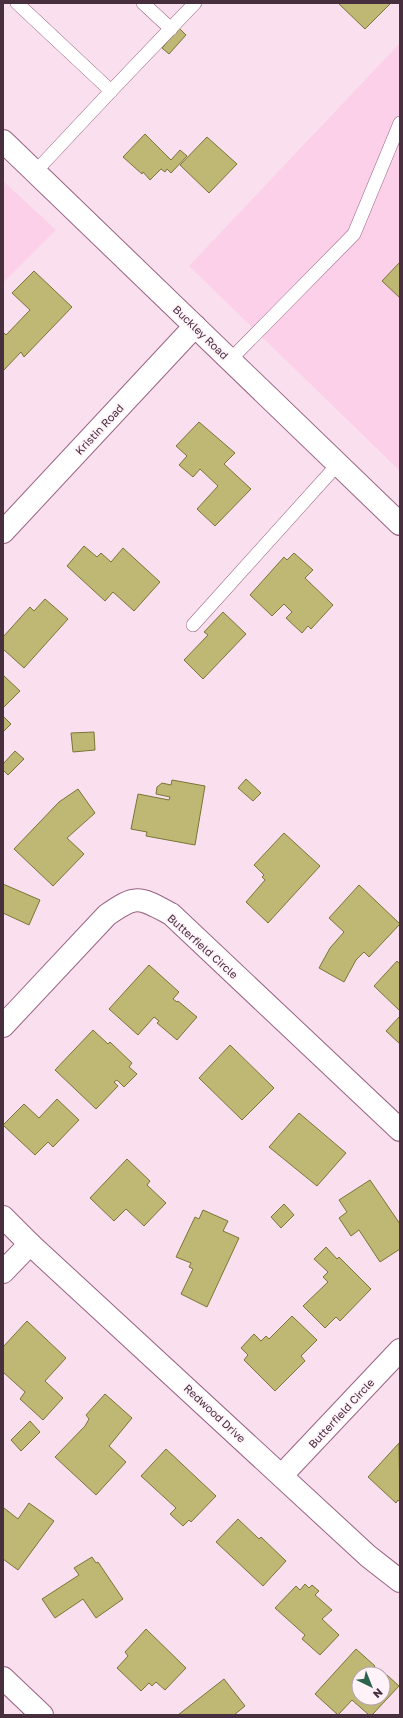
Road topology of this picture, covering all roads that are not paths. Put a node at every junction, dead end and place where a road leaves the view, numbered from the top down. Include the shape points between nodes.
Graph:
1 (17, 3) edge
2 (143, 3) edge
3 (195, 3) edge
4 (171, 29) junction
5 (111, 91) junction
6 (400, 124) edge
7 (3, 141) edge
8 (387, 156) junction
9 (400, 158) edge
10 (35, 172) junction
11 (195, 326) junction
12 (230, 360) junction
13 (338, 464) junction
14 (400, 524) edge
15 (3, 532) edge
16 (193, 625) dead end
17 (3, 1026) edge
18 (400, 1130) edge
19 (3, 1217) edge
20 (30, 1244) junction
21 (3, 1272) edge
22 (400, 1350) edge
23 (282, 1475) junction
24 (400, 1581) edge
25 (3, 1678) edge
26 (42, 1715) edge

1 - 5 lane
2 - 4 lane
3 - 4 lane
4 - 5 lane
5 - 10 lane
6 - 8 lane
7 - 10 street, Buckley Road
8 - 9 lane
8 - 12 lane via 354,234
10 - 11 street, Buckley Road
11 - 12 street, Buckley Road
11 - 15 street, Kristin Road
12 - 13 street, Buckley Road
13 - 14 street, Buckley Road
13 - 16 lane
17 - 18 street, Butterfield Circle via 106,915 126,902 144,900 171,914
19 - 20 street
20 - 21 street
20 - 23 street, Redwood Drive
22 - 23 street, Butterfield Circle
23 - 24 street, Redwood Drive via 368,1556
25 - 26 street

